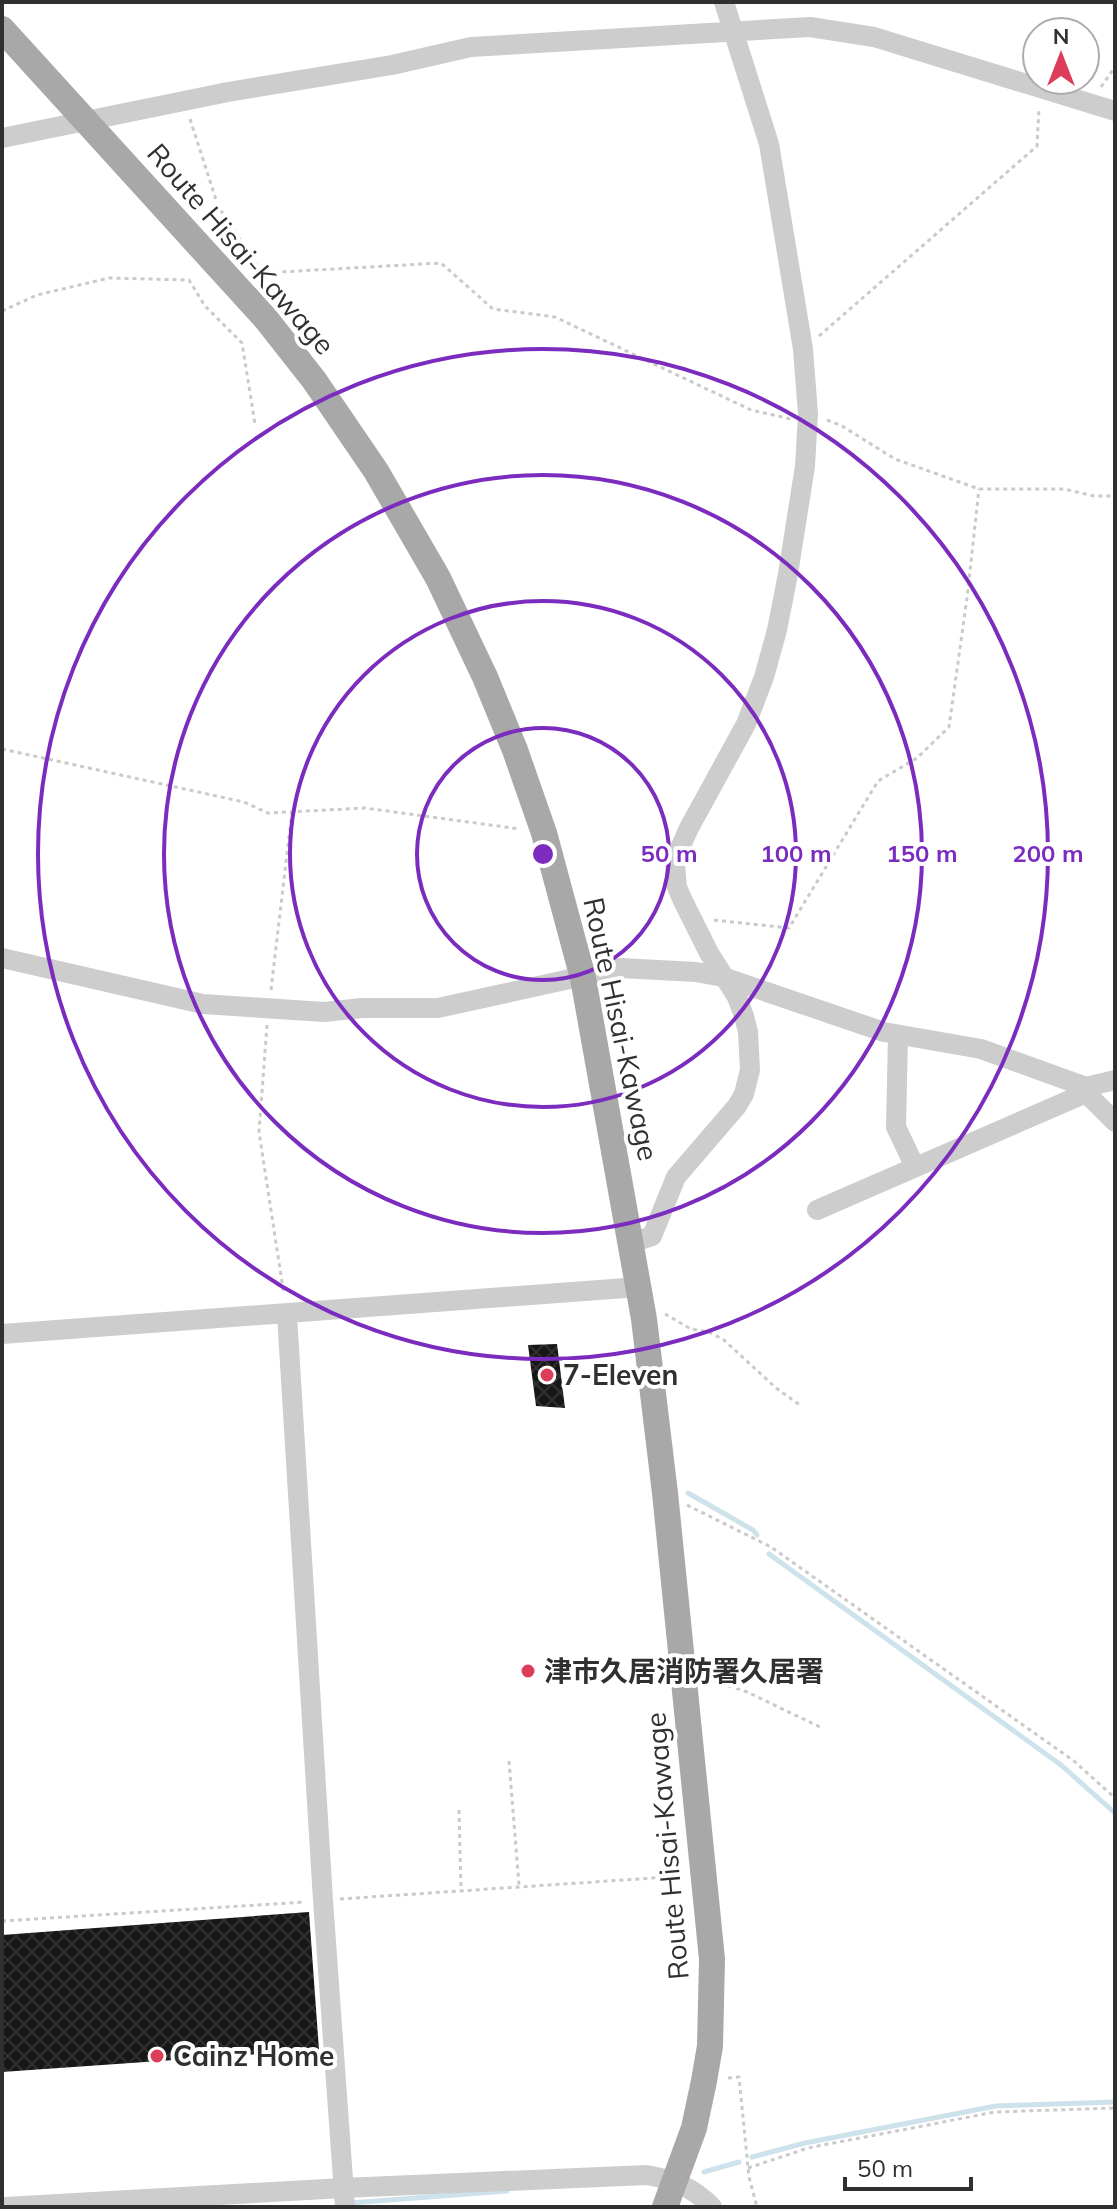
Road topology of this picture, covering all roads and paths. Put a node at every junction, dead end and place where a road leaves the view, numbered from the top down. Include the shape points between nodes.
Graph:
1 (724, 2) edge
2 (2, 29) edge
3 (736, 32) junction
4 (1115, 67) edge
5 (1021, 82) edge
6 (1037, 96) edge
7 (1066, 96) edge
8 (184, 101) junction
9 (1090, 103) junction
10 (1115, 111) edge
11 (83, 120) junction
12 (2, 138) edge
13 (2, 311) edge
14 (803, 349) junction
15 (808, 417) junction
16 (255, 424) dead end
17 (979, 489) junction
18 (1115, 496) edge
19 (2, 749) edge
20 (292, 811) junction
21 (544, 833) junction
22 (690, 917) junction
23 (2, 958) edge
24 (723, 977) junction
25 (583, 978) junction
26 (269, 1008) junction
27 (898, 1035) junction
28 (1115, 1080) edge
29 (1086, 1090) junction
30 (1115, 1122) edge
31 (915, 1167) junction
32 (817, 1210) dead end
33 (631, 1243) junction
34 (641, 1297) junction
35 (287, 1315) junction
36 (2, 1334) edge
37 (800, 1405) dead end
38 (665, 1493) junction
39 (683, 1671) junction
40 (820, 1727) dead end
41 (509, 1761) dead end
42 (1115, 1798) edge
43 (459, 1810) dead end
44 (703, 1875) junction
45 (519, 1885) junction
46 (461, 1890) junction
47 (323, 1900) junction
48 (2, 1921) edge
49 (704, 2081) junction
50 (1115, 2108) edge
51 (748, 2168) junction
52 (675, 2181) junction
53 (344, 2198) edge
54 (5, 2207) edge
55 (665, 2207) edge
56 (712, 2207) edge
57 (757, 2207) edge

1 - 3 street
2 - 11 main road, Route Hisai-Kawage
3 - 5 street via 840,29
3 - 8 street via 471,47
3 - 14 street via 769,144
4 - 9 path
6 - 14 path via 1037,146
7 - 9 street
8 - 11 street
8 - 15 path via 218,206 262,273 441,263 493,309 555,317 751,410 775,417
9 - 10 street
11 - 12 street
11 - 21 main road, Route Hisai-Kawage via 266,319 376,471 438,578 485,677
13 - 16 path via 37,295 109,278 189,280 205,306 242,343
14 - 15 street
15 - 17 path via 842,426 895,459
15 - 22 street via 788,574 764,677 746,724 677,858 677,887
17 - 18 path via 1064,489
17 - 22 path via 949,727 917,758 878,781 789,928
19 - 20 path via 244,802 268,813
20 - 21 path via 365,808
20 - 26 path
21 - 25 main road, Route Hisai-Kawage
22 - 24 street
23 - 26 street via 203,1004
24 - 25 street via 620,968
24 - 27 street
24 - 33 street via 737,997 748,1032 750,1070 744,1094 676,1177 652,1236
25 - 26 street via 438,1008
25 - 33 main road, Route Hisai-Kawage
26 - 35 path via 259,1132
27 - 29 street via 981,1049
27 - 31 street via 896,1127
28 - 29 street
29 - 30 street
29 - 31 street
31 - 32 street
33 - 34 main road, Route Hisai-Kawage
34 - 35 street
34 - 37 path via 691,1329 724,1340
34 - 38 main road, Route Hisai-Kawage
35 - 36 street
35 - 47 street
38 - 39 main road, Route Hisai-Kawage
38 - 42 path via 771,1547 1074,1761
39 - 40 path via 747,1692
39 - 44 main road, Route Hisai-Kawage
41 - 45 path
43 - 46 path
44 - 45 path
44 - 49 main road, Route Hisai-Kawage via 712,1959
45 - 46 path
46 - 47 path
47 - 48 path
47 - 53 street
49 - 51 path via 739,2077
49 - 52 main road, Route Hisai-Kawage
50 - 51 path via 995,2112 808,2148
51 - 57 path
52 - 53 street via 647,2175
52 - 55 main road, Route Hisai-Kawage
52 - 56 street
53 - 54 street

